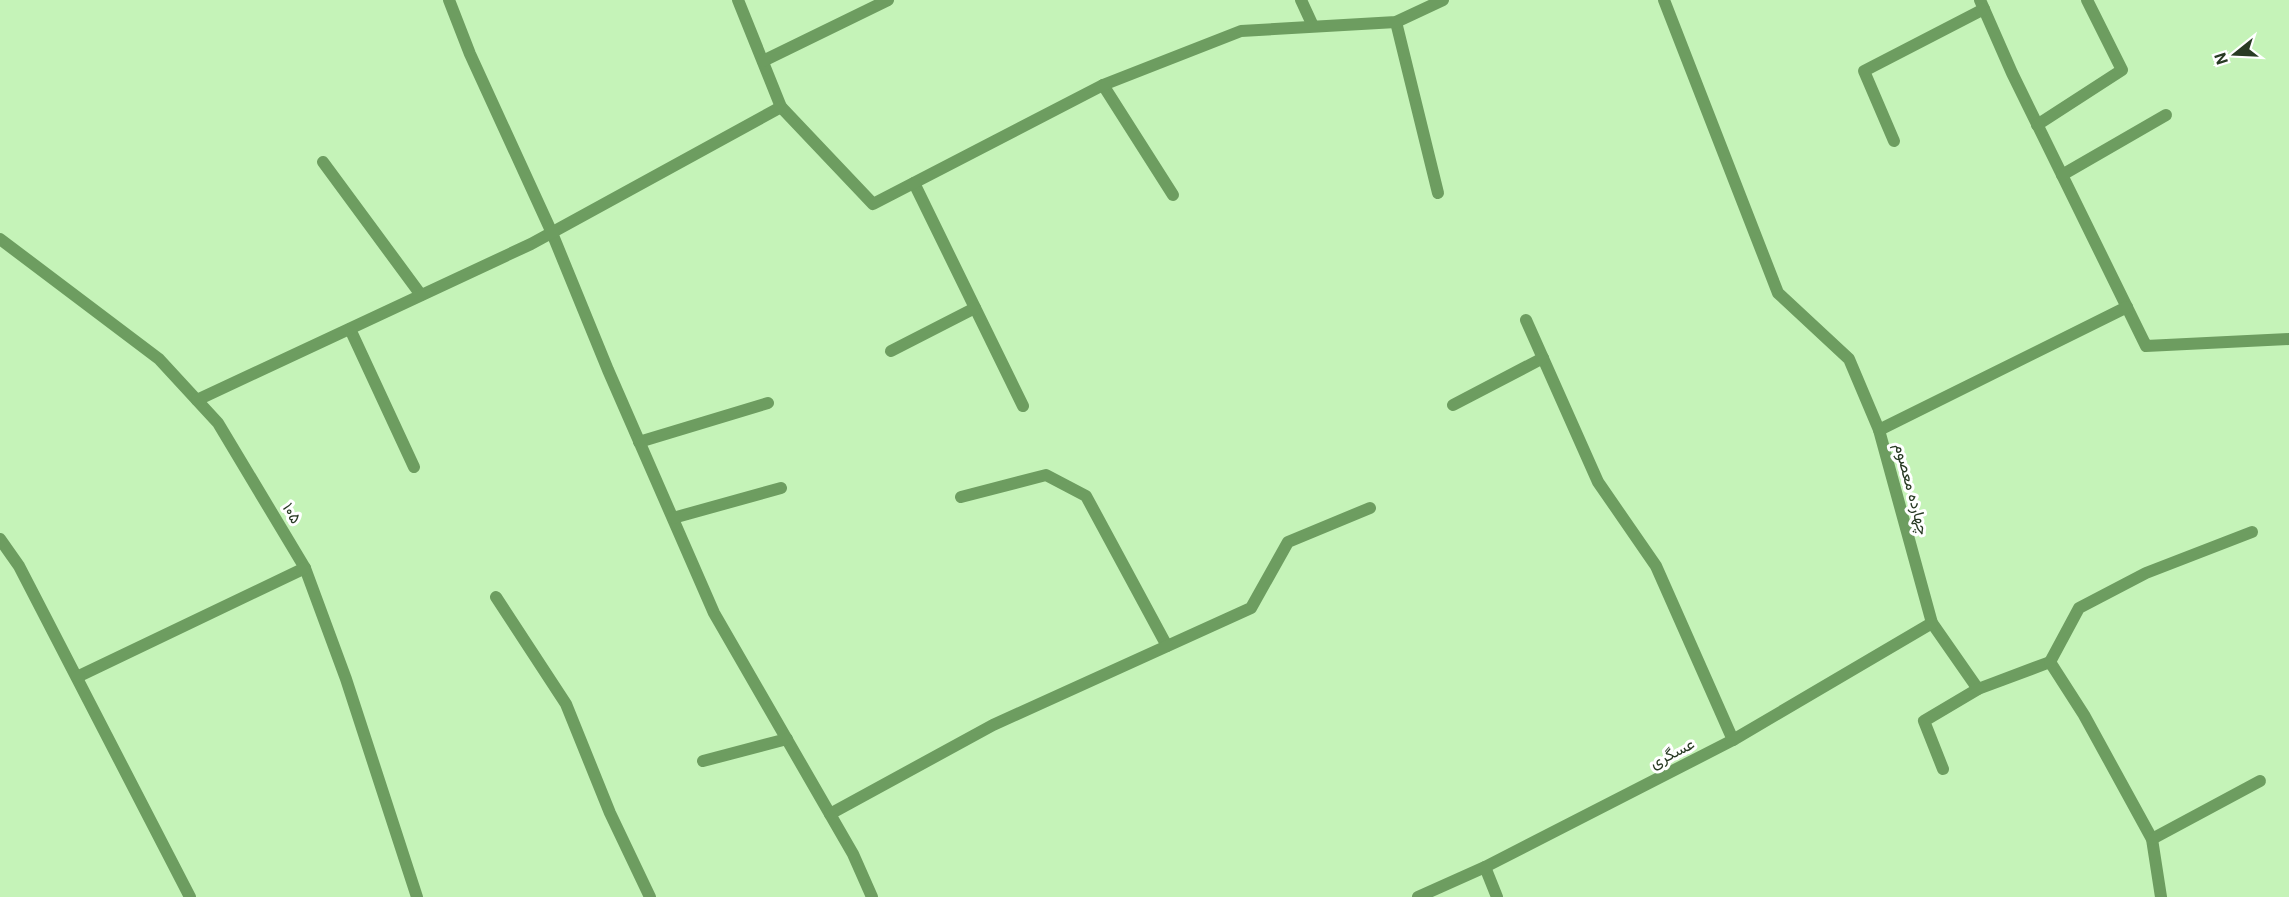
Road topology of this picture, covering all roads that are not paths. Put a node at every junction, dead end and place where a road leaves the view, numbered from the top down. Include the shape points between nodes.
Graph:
1 (449, 0) edge
2 (738, 0) edge
3 (888, 0) edge
4 (1301, 0) edge
5 (1443, 0) edge
6 (1664, 0) edge
7 (2087, 0) edge
8 (1982, 4) edge
9 (1396, 22) junction
10 (1313, 26) junction
11 (763, 61) junction
12 (1103, 85) junction
13 (781, 106) junction
14 (2166, 115) dead end
15 (2037, 125) junction
16 (1894, 141) dead end
17 (323, 162) dead end
18 (2062, 175) junction
19 (914, 183) junction
20 (1438, 193) dead end
21 (1173, 195) dead end
22 (552, 232) junction
23 (0, 239) edge
24 (421, 296) junction
25 (2127, 307) junction
26 (975, 308) junction
27 (1526, 320) dead end
28 (350, 329) junction
29 (2289, 339) edge
30 (891, 351) dead end
31 (1543, 358) junction
32 (197, 400) junction
33 (768, 403) dead end
34 (1453, 405) dead end
35 (1023, 406) dead end
36 (1879, 429) junction
37 (639, 441) junction
38 (414, 467) dead end
39 (782, 488) dead end
40 (961, 497) dead end
41 (1370, 508) dead end
42 (673, 518) junction
43 (2252, 532) dead end
44 (0, 539) edge
45 (305, 568) junction
46 (496, 597) dead end
47 (1932, 623) junction
48 (1167, 646) junction
49 (2050, 662) junction
50 (76, 677) junction
51 (1978, 689) junction
52 (787, 739) junction
53 (1733, 740) junction
54 (703, 761) dead end
55 (1943, 769) dead end
56 (2260, 781) dead end
57 (831, 814) junction
58 (2152, 839) junction
59 (1485, 867) junction
60 (190, 897) edge
61 (417, 897) edge
62 (650, 897) edge
63 (872, 897) edge
64 (1418, 897) edge
65 (1497, 897) edge
66 (2161, 897) edge

1 - 22 street
2 - 11 street
3 - 11 street
4 - 10 street
5 - 9 street
6 - 36 street, چهارده معصوم via 1779,293 1849,358
7 - 15 street via 2121,70
8 - 15 street
8 - 16 street via 1864,71
9 - 10 street
9 - 20 street
10 - 12 street via 1241,31
11 - 13 street
12 - 19 street
12 - 21 street
13 - 19 street via 873,204
13 - 22 street
14 - 18 street
15 - 18 street
17 - 24 street
18 - 25 street
19 - 26 street
22 - 24 street
22 - 37 street
23 - 32 street, ۱۰۵ via 159,359
24 - 28 street
25 - 29 street via 2146,346
25 - 36 street
26 - 30 street
26 - 35 street
27 - 31 street
28 - 32 street
28 - 38 street
31 - 34 street
31 - 53 street via 1598,483 1656,566
32 - 45 street, ۱۰۵ via 218,423
33 - 37 street
36 - 47 street, چهارده معصوم
37 - 42 street
39 - 42 street
40 - 48 street via 1046,475 1086,496
41 - 48 street via 1288,542 1251,608
42 - 52 street via 714,613
43 - 49 street via 2146,573 2079,608
44 - 50 street via 19,566
45 - 50 street
45 - 61 street, ۱۰۵ via 346,679
46 - 62 street via 566,704 610,813
47 - 51 street, چهارده معصوم
47 - 53 street, عسگری
48 - 57 street via 993,725
49 - 51 street
49 - 58 street
50 - 60 street
51 - 55 street via 1924,722
52 - 54 street
52 - 57 street
53 - 59 street, عسگری
56 - 58 street
57 - 63 street
58 - 66 street
59 - 64 street, عسگری
59 - 65 street

